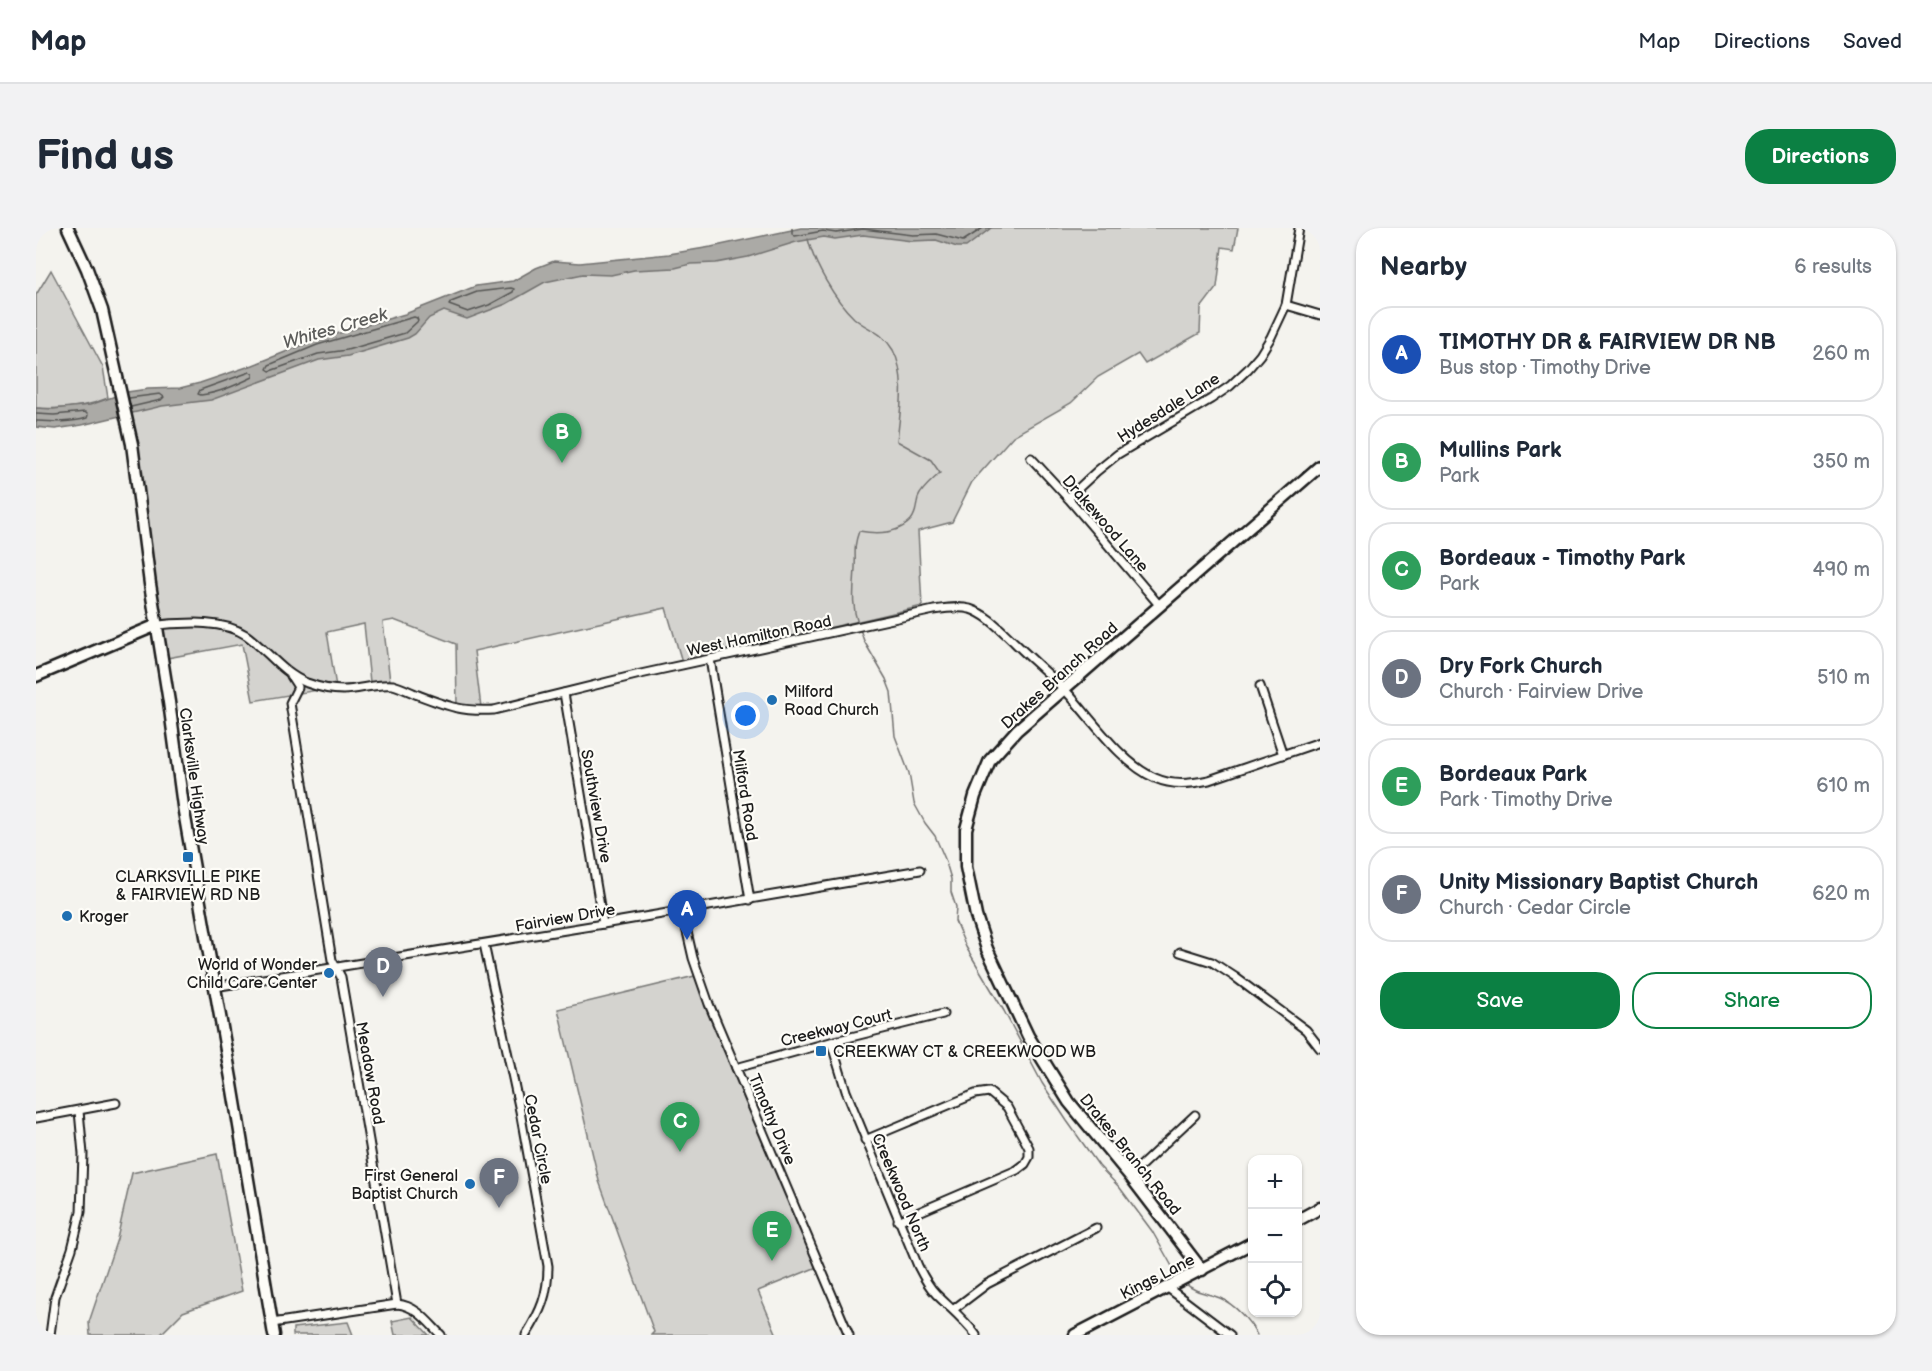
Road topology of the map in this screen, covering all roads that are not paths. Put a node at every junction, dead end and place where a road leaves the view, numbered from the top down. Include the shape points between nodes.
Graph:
1 (68, 228) edge
2 (1299, 228) edge
3 (1286, 305) junction
4 (1320, 315) edge
5 (1031, 458) dead end
6 (1320, 466) edge
7 (1068, 498) junction
8 (1160, 606) junction
9 (157, 625) junction
10 (710, 659) junction
11 (290, 674) junction
12 (36, 676) edge
13 (1260, 686) dead end
14 (1064, 689) junction
15 (564, 693) junction
16 (1320, 742) edge
17 (1283, 755) junction
18 (920, 870) dead end
19 (750, 900) junction
20 (682, 910) junction
21 (603, 924) junction
22 (484, 944) junction
23 (1180, 952) dead end
24 (335, 966) junction
25 (214, 987) junction
26 (943, 1014) dead end
27 (831, 1042) junction
28 (1320, 1048) edge
29 (736, 1068) junction
30 (116, 1103) dead end
31 (79, 1111) junction
32 (1195, 1115) dead end
33 (36, 1118) edge
34 (865, 1140) junction
35 (1130, 1176) junction
36 (1320, 1208) edge
37 (1302, 1218) edge
38 (898, 1221) junction
39 (1096, 1227) dead end
40 (1248, 1246) edge
41 (1202, 1270) junction
42 (1168, 1288) junction
43 (397, 1304) junction
44 (954, 1309) junction
45 (272, 1323) junction
46 (50, 1335) edge
47 (274, 1335) edge
48 (441, 1335) edge
49 (526, 1335) edge
50 (849, 1335) edge
51 (976, 1335) edge
52 (1075, 1335) edge
53 (1230, 1335) edge

1 - 9 street, Clarksville Highway via 99,302 132,444
2 - 3 street, Hydesdale Lane
3 - 4 street
3 - 7 street, Hydesdale Lane via 1260,355 1230,386 1118,454
5 - 7 street, Drakewood Lane
6 - 8 street, Drakes Branch Road
7 - 8 street, Drakewood Lane
8 - 14 street, Drakes Branch Road
9 - 11 street, West Hamilton Road via 213,624 238,631
9 - 12 street
9 - 25 street, Clarksville Highway
10 - 14 street, West Hamilton Road via 941,608 960,608 982,614
10 - 15 street, West Hamilton Road
10 - 19 street, Milford Road
11 - 15 street, West Hamilton Road via 319,687 342,690 393,685 457,709 473,711 494,710
11 - 24 street, Meadow Road via 298,687 290,703
13 - 17 street
14 - 17 street, West Hamilton Road via 1123,755 1139,769 1166,782 1190,784 1209,780
14 - 35 street, Drakes Branch Road via 990,760 966,829 966,867 987,950 1028,1036 1069,1102
15 - 21 street, Southview Drive
16 - 17 street, West Hamilton Road
18 - 19 street, Fairview Drive
19 - 20 street, Fairview Drive
20 - 21 street, Fairview Drive
20 - 29 street, Timothy Drive via 693,958
21 - 22 street, Fairview Drive
22 - 24 street, Fairview Drive
22 - 49 street, Cedar Circle via 520,1108 548,1266 544,1303
23 - 28 street via 1212,962 1235,976 1306,1030
24 - 25 street, Fairview Drive
24 - 43 street, Meadow Road via 341,977
25 - 45 street, Clarksville Highway
26 - 27 street, Creekway Court
27 - 29 street, Creekway Court
27 - 34 street, Creekwood North
29 - 50 street, Timothy Drive
30 - 31 street
31 - 33 street
31 - 46 street via 83,1154 81,1212 56,1297
32 - 35 street
34 - 38 street, Creekwood North
34 - 38 street via 975,1094 989,1092 1007,1107 1029,1148 1029,1157 1017,1170
35 - 41 street, Drakes Branch Road
36 - 37 street
38 - 44 street, Creekwood North via 927,1284
39 - 44 street via 987,1284
40 - 41 street, Kings Lane
41 - 42 street, Kings Lane
42 - 52 street, Kings Lane
42 - 53 street
43 - 45 street
43 - 48 street via 418,1312
44 - 51 street, Creekwood North
45 - 47 street, Clarksville Highway

